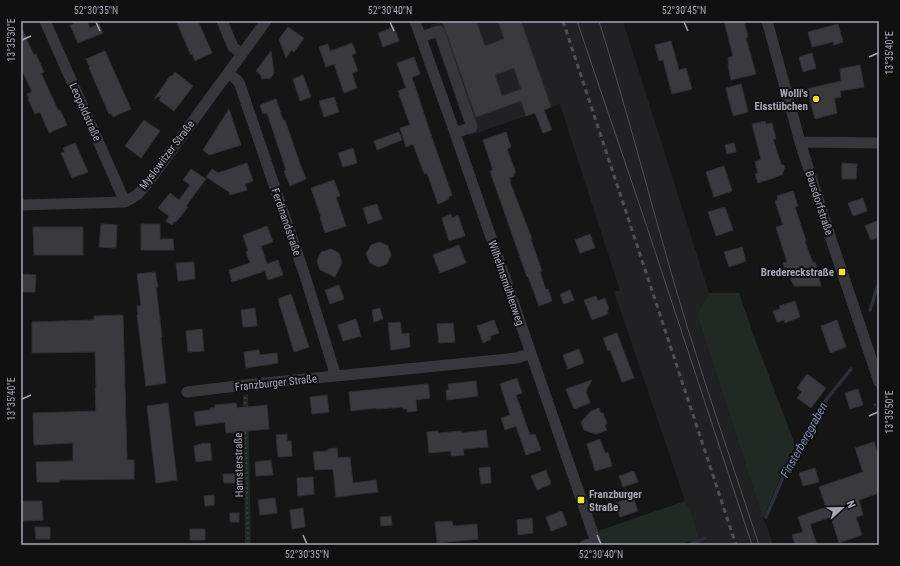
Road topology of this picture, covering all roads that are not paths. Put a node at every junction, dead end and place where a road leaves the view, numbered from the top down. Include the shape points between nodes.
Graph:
1 (45, 21) edge
2 (222, 21) edge
3 (266, 21) edge
4 (415, 21) edge
5 (767, 21) edge
6 (421, 37) junction
7 (242, 54) junction
8 (228, 73) junction
9 (455, 133) junction
10 (800, 142) junction
11 (879, 144) edge
12 (125, 202) junction
13 (21, 205) edge
14 (531, 353) junction
15 (335, 376) junction
16 (879, 382) edge
17 (187, 392) dead end
18 (592, 544) edge

1 - 12 street, Leopoldstraße
2 - 7 street via 233,47
3 - 7 street, Myslowitzer Straße
4 - 6 street, Wilhelmsmühlenweg
5 - 10 street, Bausdorfstraße
6 - 9 street, Wilhelmsmühlenweg
6 - 9 street via 439,31 472,127
7 - 8 street, Myslowitzer Straße
8 - 12 street, Myslowitzer Straße via 147,184 137,195
8 - 15 street, Ferdinandstraße via 238,80 306,280
9 - 14 street, Wilhelmsmühlenweg
10 - 11 street
10 - 16 street, Bausdorfstraße
12 - 13 street
14 - 15 street, Franzburger Straße via 517,358
14 - 18 street, Wilhelmsmühlenweg
15 - 17 street, Franzburger Straße

